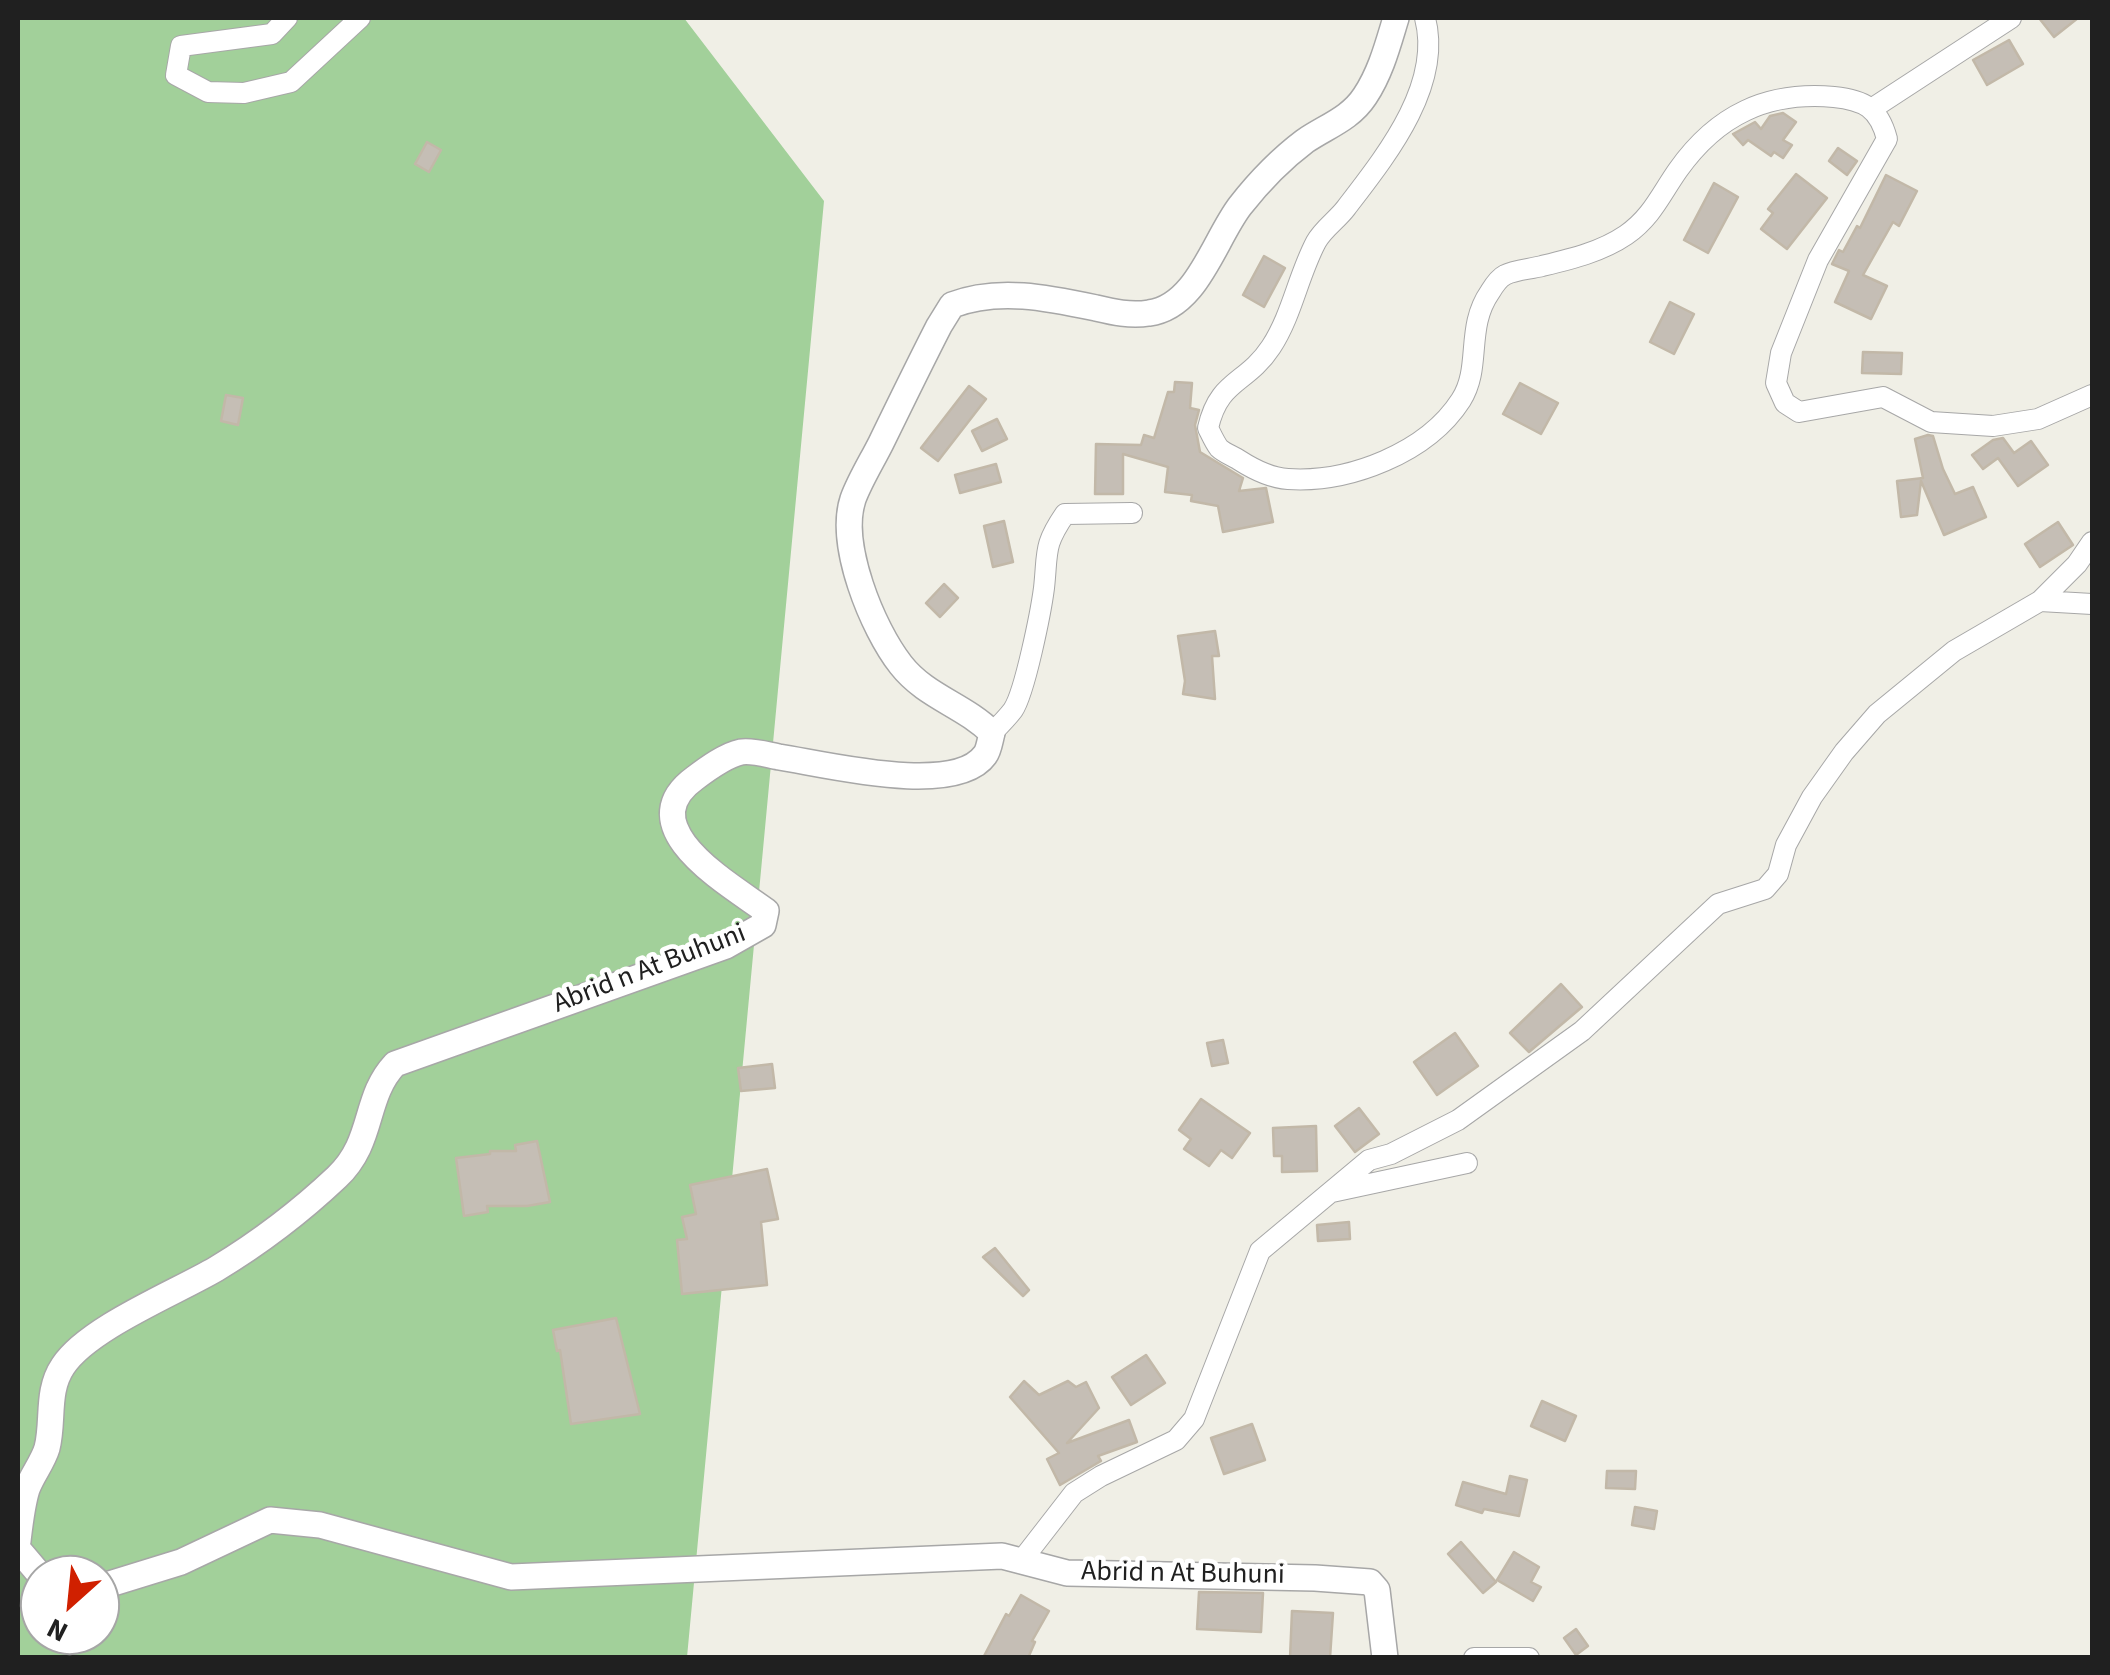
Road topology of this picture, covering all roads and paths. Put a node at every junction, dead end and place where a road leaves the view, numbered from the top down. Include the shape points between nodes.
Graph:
1 (287, 18) edge
2 (360, 18) edge
3 (1396, 18) edge
4 (1425, 18) edge
5 (2011, 18) edge
6 (1873, 108) junction
7 (2092, 395) edge
8 (1132, 512) dead end
9 (2092, 542) edge
10 (2040, 602) junction
11 (2092, 604) edge
12 (992, 733) junction
13 (1467, 1163) dead end
14 (1326, 1193) junction
15 (18, 1541) edge
16 (1022, 1560) junction
17 (120, 1581) edge
18 (1385, 1658) edge
19 (1474, 1658) edge
20 (1529, 1658) edge

1 - 2 street via 272,34 181,46 176,76 208,92 244,93 291,82
3 - 12 street via 1364,98 1254,189 1173,305 1116,313 989,296 952,305 939,326 853,500 849,539 871,612 900,664
4 - 6 street via 1428,53 1404,124 1318,238 1270,349 1212,408 1208,428 1220,448 1270,475 1326,478 1368,467 1426,436 1462,398 1472,370 1476,317 1504,275 1576,258 1629,233 1652,212 1697,146 1748,107 1808,94
5 - 6 street
6 - 7 street via 1887,139 1818,260 1781,353 1776,383 1784,404 1799,412 1883,396 1932,422 1993,426 2038,419
8 - 12 street via 1065,514 1055,528 1044,555 1038,625 1016,707
9 - 10 street
10 - 11 street
10 - 14 street via 1954,650 1876,714 1812,797 1765,890 1718,904 1582,1030 1458,1120 1368,1160
12 - 15 street, Abrid n At Buhuni via 986,754 965,771 943,777 741,752 688,782 675,798 677,828 696,860 766,911 763,925 726,946 395,1064 378,1088 364,1141 338,1176 279,1226 108,1330 62,1367
13 - 14 street
14 - 16 street via 1260,1250 1194,1418 1176,1440 1074,1493
16 - 17 street, Abrid n At Buhuni via 512,1577 320,1526 270,1520 181,1562
16 - 18 street, Abrid n At Buhuni via 1067,1574 1370,1582 1377,1590
19 - 20 street

